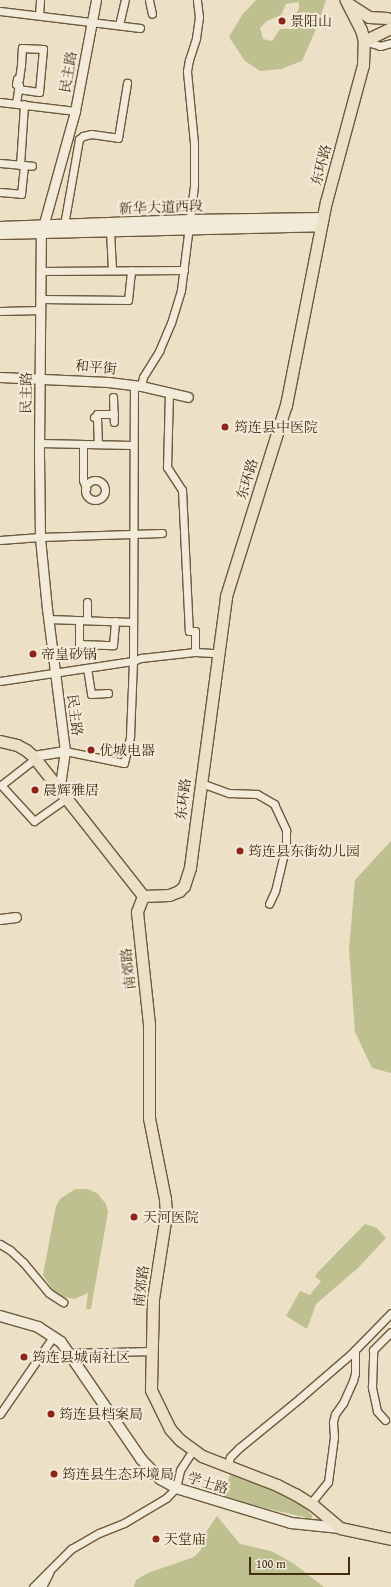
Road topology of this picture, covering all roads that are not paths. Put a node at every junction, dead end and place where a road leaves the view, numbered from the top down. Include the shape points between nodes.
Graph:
1 (40, 0) edge
2 (96, 0) edge
3 (125, 0) edge
4 (149, 0) edge
5 (197, 0) edge
6 (346, 1) edge
7 (0, 12) edge
8 (152, 14) dead end
9 (39, 15) junction
10 (390, 21) edge
11 (91, 22) junction
12 (119, 25) junction
13 (140, 28) dead end
14 (361, 30) junction
15 (364, 41) junction
16 (391, 43) edge
17 (127, 83) dead end
18 (18, 89) junction
19 (0, 102) edge
20 (20, 104) junction
21 (75, 111) junction
22 (0, 163) edge
23 (22, 165) junction
24 (32, 166) dead end
25 (0, 192) edge
26 (322, 222) junction
27 (189, 224) junction
28 (64, 225) junction
29 (0, 227) edge
30 (42, 230) junction
31 (110, 231) junction
32 (0, 234) edge
33 (112, 270) junction
34 (131, 270) junction
35 (184, 270) junction
36 (42, 271) junction
37 (41, 299) junction
38 (41, 310) junction
39 (0, 311) edge
40 (0, 377) edge
41 (40, 378) junction
42 (138, 385) junction
43 (169, 392) junction
44 (113, 397) dead end
45 (188, 397) dead end
46 (114, 414) junction
47 (114, 422) dead end
48 (39, 443) junction
49 (83, 444) junction
50 (98, 444) junction
51 (132, 445) junction
52 (86, 488) dead end
53 (162, 533) dead end
54 (133, 534) junction
55 (40, 537) junction
56 (0, 540) edge
57 (87, 602) dead end
58 (48, 619) junction
59 (83, 620) junction
60 (115, 621) junction
61 (133, 622) junction
62 (195, 652) junction
63 (217, 653) junction
64 (133, 661) junction
65 (87, 668) junction
66 (55, 673) junction
67 (0, 681) edge
68 (108, 693) dead end
69 (0, 741) edge
70 (65, 751) junction
71 (33, 756) junction
72 (200, 783) junction
73 (62, 795) junction
74 (142, 896) junction
75 (269, 904) dead end
76 (16, 917) dead end
77 (0, 919) edge
78 (0, 1244) edge
79 (64, 1302) dead end
80 (391, 1313) edge
81 (0, 1316) edge
82 (391, 1332) edge
83 (54, 1337) junction
84 (355, 1350) junction
85 (152, 1351) junction
86 (69, 1353) junction
87 (0, 1414) edge
88 (385, 1420) dead end
89 (193, 1450) junction
90 (227, 1467) junction
91 (176, 1488) junction
92 (310, 1504) junction
93 (340, 1528) junction
94 (391, 1539) edge
95 (52, 1567) junction
96 (33, 1587) edge
97 (42, 1587) edge

1 - 9 street
2 - 11 street, 民主路
3 - 12 street
4 - 8 street
5 - 27 street via 199,17 187,71 194,143 194,185
6 - 10 main road via 369,17
6 - 14 main road, 东环路
7 - 9 street
9 - 11 street
10 - 14 main road
10 - 15 main road
11 - 12 street
11 - 21 street, 民主路
12 - 13 street
14 - 15 main road, 东环路
15 - 16 street via 380,46
15 - 26 main road, 东环路 via 363,65
17 - 28 street via 118,138 91,134 80,139
18 - 18 street via 16,84 22,48 43,49 39,92
18 - 20 street
19 - 20 street
20 - 21 street
20 - 23 street
21 - 30 street, 民主路
22 - 23 street
23 - 24 street
23 - 25 street via 21,194
26 - 27 main road, 新华大道西段
26 - 63 main road, 东环路 via 286,405 226,596
27 - 28 main road, 新华大道西段
27 - 31 main road, 新华大道西段
27 - 35 street
28 - 30 main road, 新华大道西段
29 - 30 main road, 新华大道西段
30 - 31 main road, 新华大道西段
30 - 32 main road, 新华大道西段
30 - 36 street, 民主路
31 - 33 street
33 - 34 street
33 - 36 street
34 - 35 street
34 - 37 street via 128,300
35 - 42 street via 171,323
36 - 37 street, 民主路
37 - 38 street, 民主路
38 - 39 street
38 - 41 street, 民主路
40 - 41 street, 和平街
41 - 42 street, 和平街
41 - 48 street, 民主路
42 - 43 street, 和平街
42 - 51 street
43 - 45 street, 和平街
43 - 62 street via 167,468 182,490 189,631 195,631
44 - 46 street
46 - 47 street
46 - 50 street via 97,414 95,418
48 - 49 street
48 - 55 street, 民主路
49 - 50 street
49 - 52 street via 83,480
50 - 51 street
51 - 54 street
53 - 54 street
54 - 55 street
54 - 61 street
55 - 56 street
55 - 58 street, 民主路
57 - 59 street
58 - 59 street
58 - 66 street, 民主路
59 - 60 street
59 - 60 street via 79,644 113,645
60 - 61 street
61 - 64 street
62 - 63 street
62 - 64 street
63 - 72 main road, 东环路
64 - 65 street
64 - 70 street via 130,736 124,763
65 - 66 street
65 - 68 street via 91,694
66 - 67 street
66 - 70 street, 民主路
69 - 71 main road via 17,744
70 - 71 street
70 - 73 street, 民主路
71 - 73 main road
71 - 73 street via 32,761 1,785 34,821
72 - 74 main road, 东环路 via 190,867 184,886 170,895
72 - 75 street via 229,793 256,794 274,804 286,830 286,845 275,891
73 - 74 main road
74 - 85 main road, 南郊路 via 137,912 150,1025 149,1118 166,1215 153,1299
76 - 77 street
78 - 79 street via 23,1262 49,1293
80 - 84 street
81 - 83 main road, 学士路 via 38,1328
82 - 88 street via 373,1350 372,1387 377,1411
83 - 86 main road, 学士路
83 - 87 street
84 - 90 street via 239,1448 230,1457
84 - 92 street via 353,1382 333,1422 334,1437 328,1482
85 - 86 street
85 - 89 main road, 南郊路 via 151,1390 170,1430
86 - 91 main road, 学士路 via 141,1459 160,1479
89 - 90 main road, 南郊路
89 - 91 street via 180,1470
90 - 92 main road, 南郊路 via 277,1485
91 - 93 main road, 学士路 via 291,1523
91 - 95 street via 166,1498 124,1523 85,1540
92 - 93 main road, 南郊路
93 - 94 main road, 南郊路
95 - 96 street
95 - 97 street

